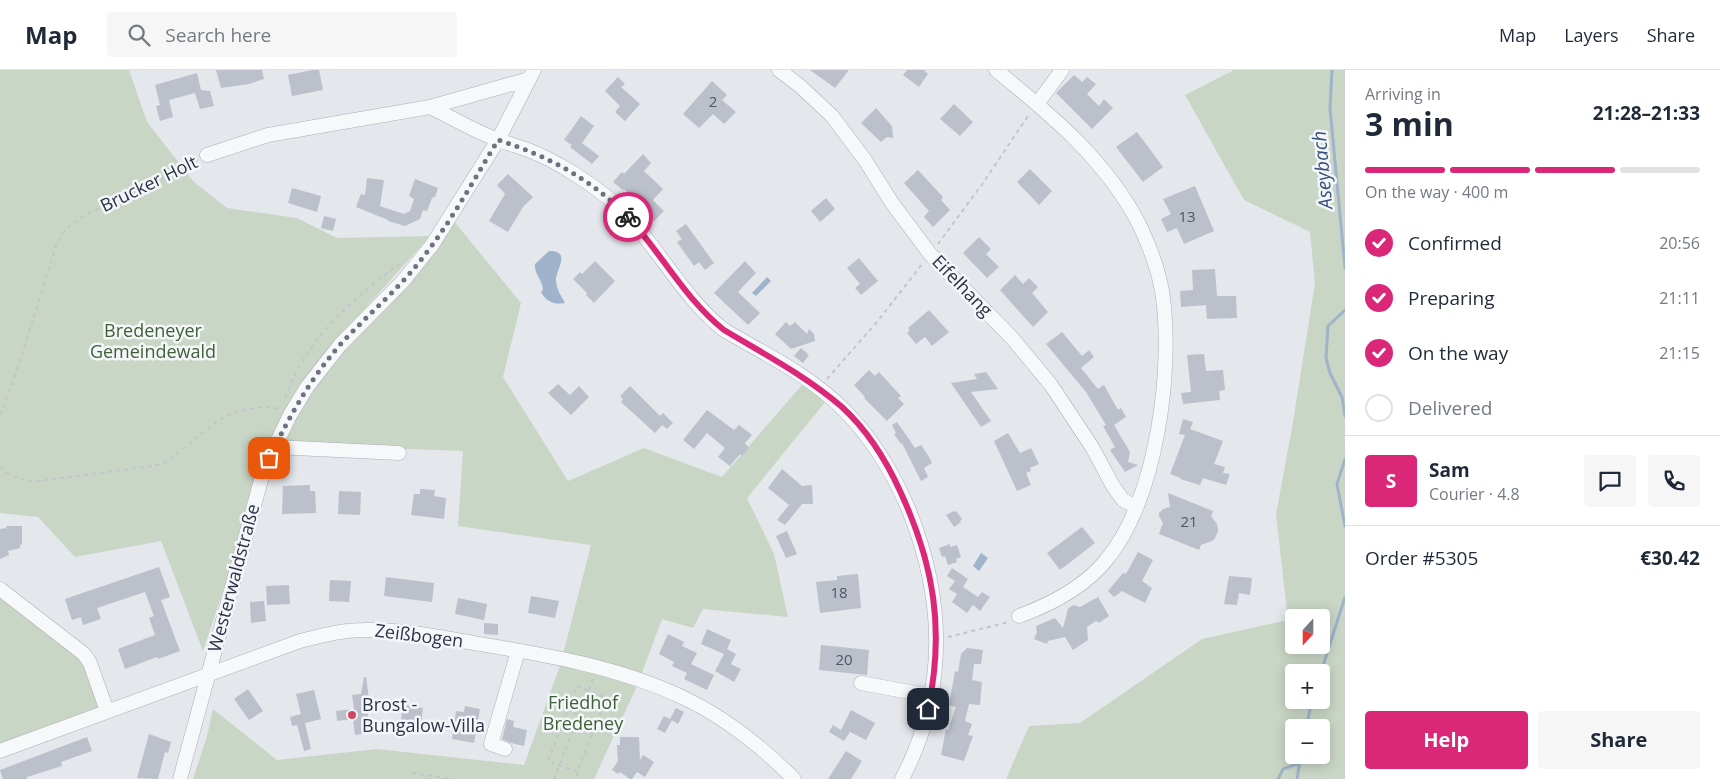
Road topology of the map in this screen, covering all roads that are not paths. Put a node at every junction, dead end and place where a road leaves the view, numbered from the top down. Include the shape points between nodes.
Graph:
1 (779, 70) edge
2 (996, 70) edge
3 (1062, 70) edge
4 (532, 75) edge
5 (1037, 104) junction
6 (430, 107) junction
7 (498, 140) junction
8 (207, 156) road end
9 (274, 447) junction
10 (399, 453) dead end
11 (1136, 507) junction
12 (0, 589) edge
13 (1019, 616) road end
14 (518, 651) junction
15 (208, 674) junction
16 (861, 683) dead end
17 (931, 696) junction
18 (107, 711) junction
19 (505, 749) dead end
20 (0, 751) edge
21 (180, 779) edge
22 (794, 779) edge
23 (902, 779) edge

1 - 11 street, Eifelhang via 832,116 930,254 1012,338 1051,385 1092,447 1113,486 1123,500
2 - 5 street
3 - 5 street
4 - 6 street, Brucker Holt
4 - 7 street, Westerwaldstraße
5 - 11 street via 1085,149 1110,178 1139,224 1157,269 1164,314 1163,389 1153,456
6 - 7 street
6 - 8 street, Brucker Holt via 268,136
7 - 9 street, Westerwaldstraße via 420,262 320,369 294,408
7 - 17 street via 529,150 577,175 603,194 640,229 689,297 712,321 819,388 865,433 892,474 916,528 932,586 936,639
9 - 10 street
9 - 15 street, Westerwaldstraße via 264,469
11 - 13 street via 1118,545 1095,572 1065,595
12 - 18 street via 84,654
14 - 15 street, Zeißbogen via 395,630 361,630 300,641
14 - 19 street via 491,744
14 - 22 street, Zeißbogen via 620,673 686,699 739,731
15 - 18 street, Zeißbogen
15 - 21 street, Westerwaldstraße
16 - 17 street
17 - 23 street via 919,742
18 - 20 street, Zeißbogen

